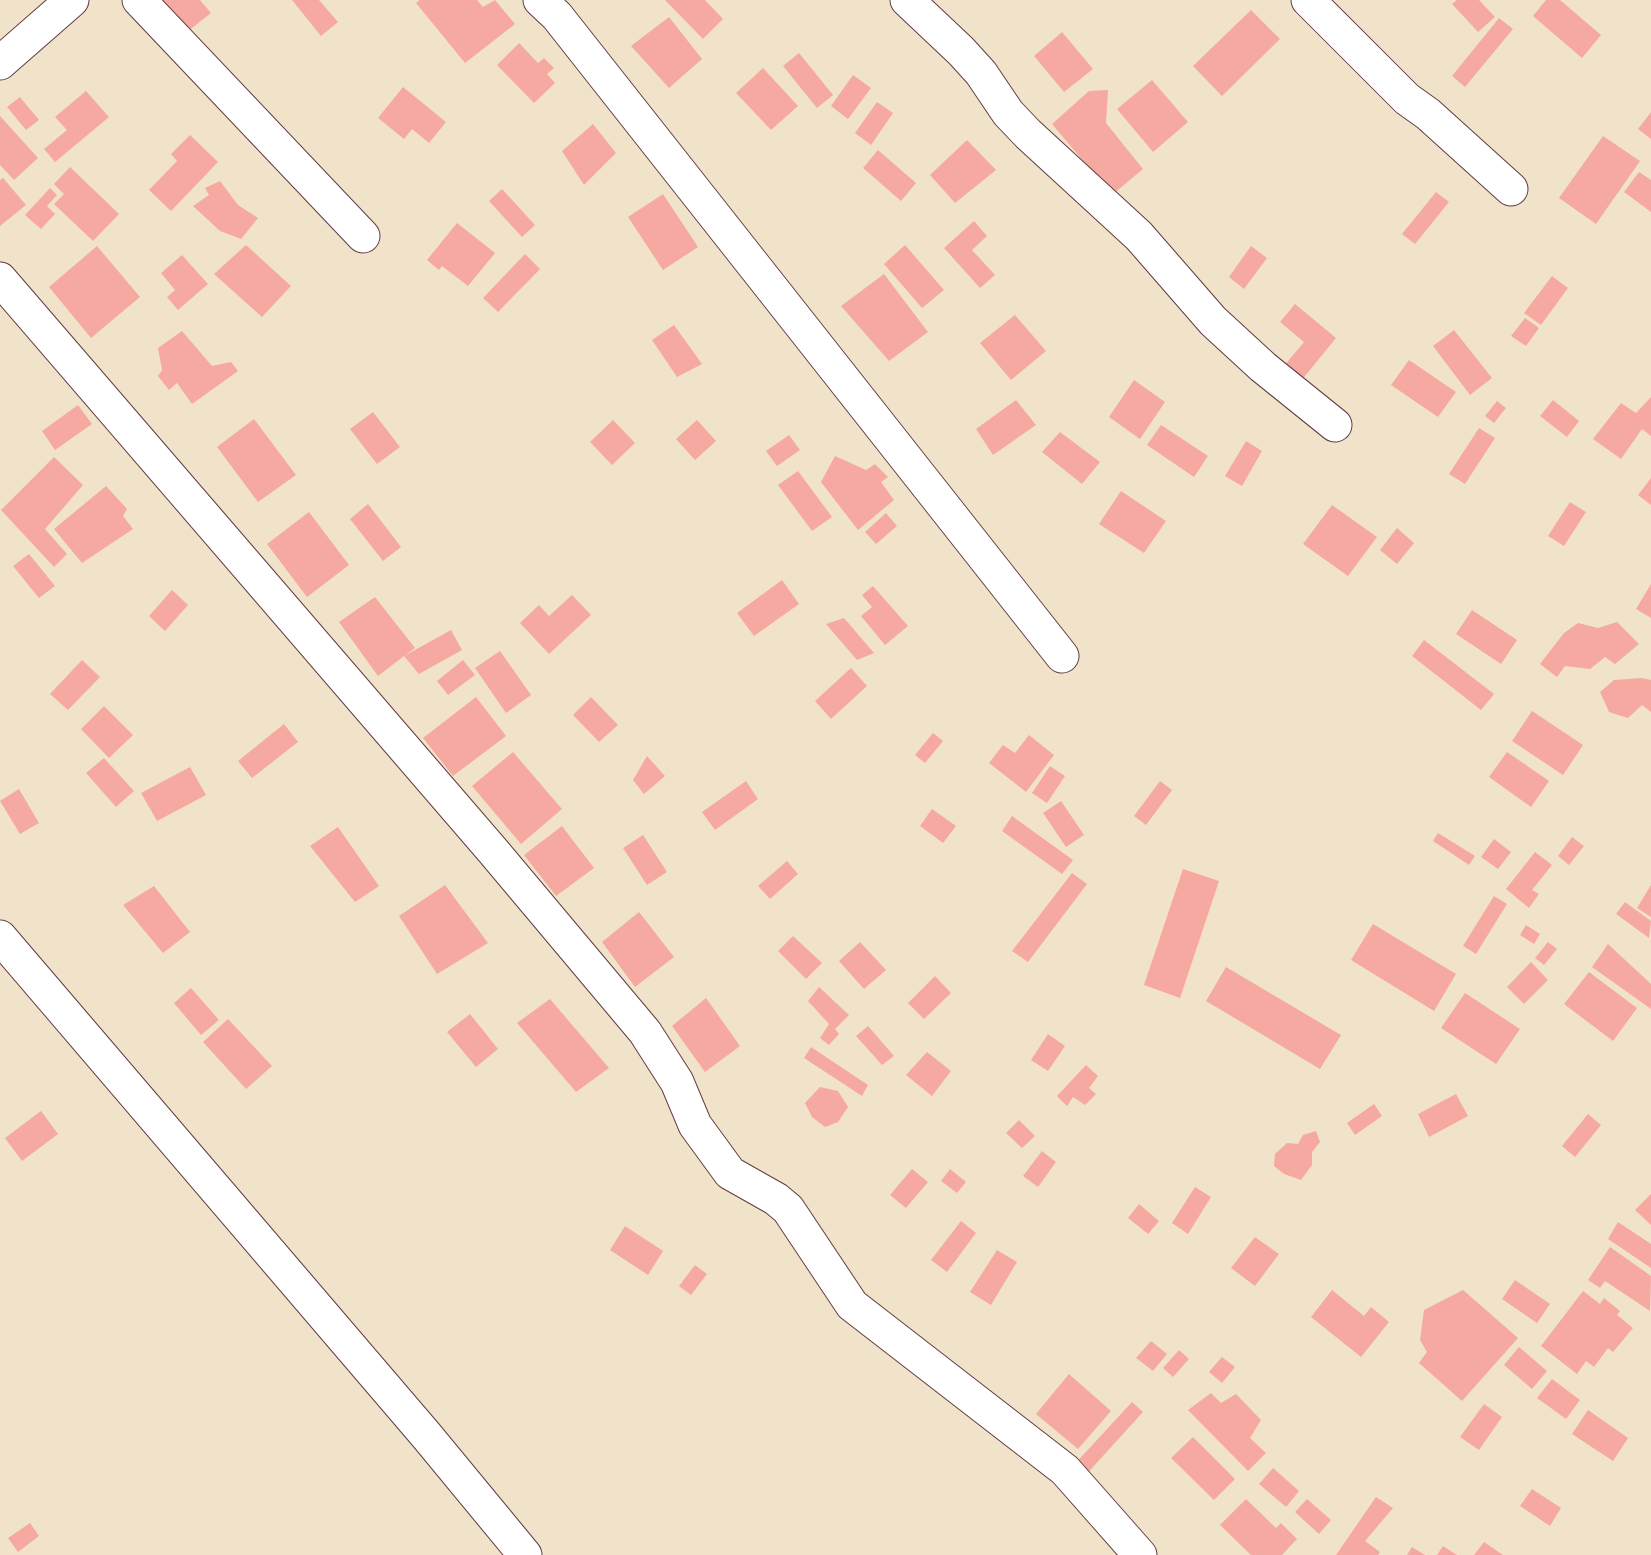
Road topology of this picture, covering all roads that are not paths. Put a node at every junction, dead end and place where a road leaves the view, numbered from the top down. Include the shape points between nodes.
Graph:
1 (72, 0) edge
2 (139, 0) edge
3 (540, 0) edge
4 (907, 0) edge
5 (1308, 0) edge
6 (0, 63) edge
7 (1511, 189) dead end
8 (363, 236) dead end
9 (0, 279) edge
10 (1335, 426) dead end
11 (1062, 656) dead end
12 (0, 937) edge
13 (525, 1555) edge
14 (1140, 1555) edge

1 - 6 street
2 - 8 street
3 - 11 street via 557,16
4 - 10 street via 968,58 1008,113 1153,250 1213,321
5 - 7 street via 1407,99
9 - 14 street via 645,1032 677,1082 695,1125 730,1173 788,1209 852,1305 1065,1470
12 - 13 street

